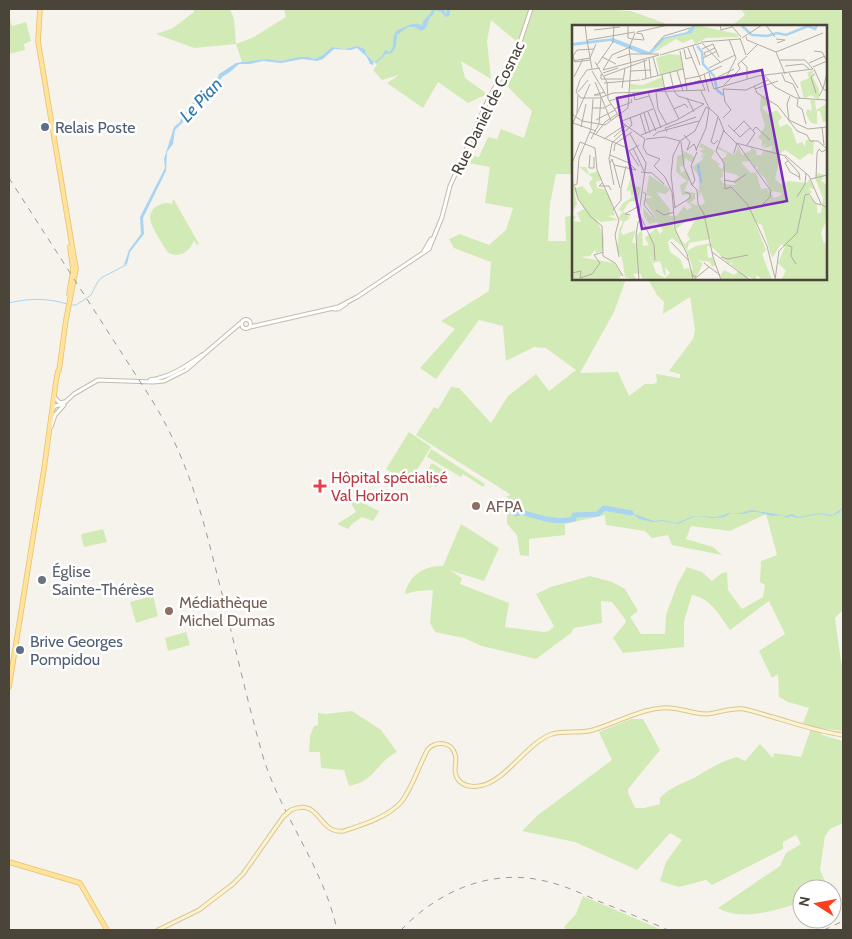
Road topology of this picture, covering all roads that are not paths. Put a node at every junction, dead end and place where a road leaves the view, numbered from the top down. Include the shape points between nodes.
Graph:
1 (40, 9) edge
2 (532, 9) edge
3 (73, 262) junction
4 (69, 304) junction
5 (250, 321) junction
6 (243, 322) junction
7 (256, 324) junction
8 (250, 327) junction
9 (244, 328) junction
10 (235, 329) junction
11 (209, 350) junction
12 (199, 357) junction
13 (58, 371) junction
14 (174, 373) junction
15 (180, 374) junction
16 (148, 381) junction
17 (56, 382) junction
18 (159, 382) junction
19 (69, 399) junction
20 (55, 405) junction
21 (9, 687) edge
22 (843, 735) edge
23 (9, 862) edge
24 (107, 930) edge
25 (158, 930) edge

1 - 3 main road via 38,41
2 - 7 street, Rue Daniel de Cosnac via 520,42 471,137 428,247 338,309
3 - 4 main road
3 - 4 main road via 75,275
4 - 13 main road
5 - 6 street
5 - 7 street
5 - 8 street
6 - 9 street
6 - 10 street
7 - 8 street
8 - 9 street
9 - 10 street
10 - 11 street
11 - 12 street
11 - 15 street
12 - 14 street
12 - 15 street
13 - 17 main road
13 - 20 main road
14 - 16 street
14 - 18 street
15 - 18 street
16 - 18 street
16 - 19 street via 98,380
17 - 20 main road
17 - 20 main road
19 - 20 street
19 - 20 street via 62,405
20 - 21 main road
22 - 25 main road, bridge via 752,711 735,709 696,714 662,708 594,730 553,734 535,744 492,781 473,787 458,779 453,749 445,744 434,744 428,749 402,800 391,810 338,832 329,829 310,809 292,810 283,817 233,884 199,910
23 - 24 main road via 80,884

